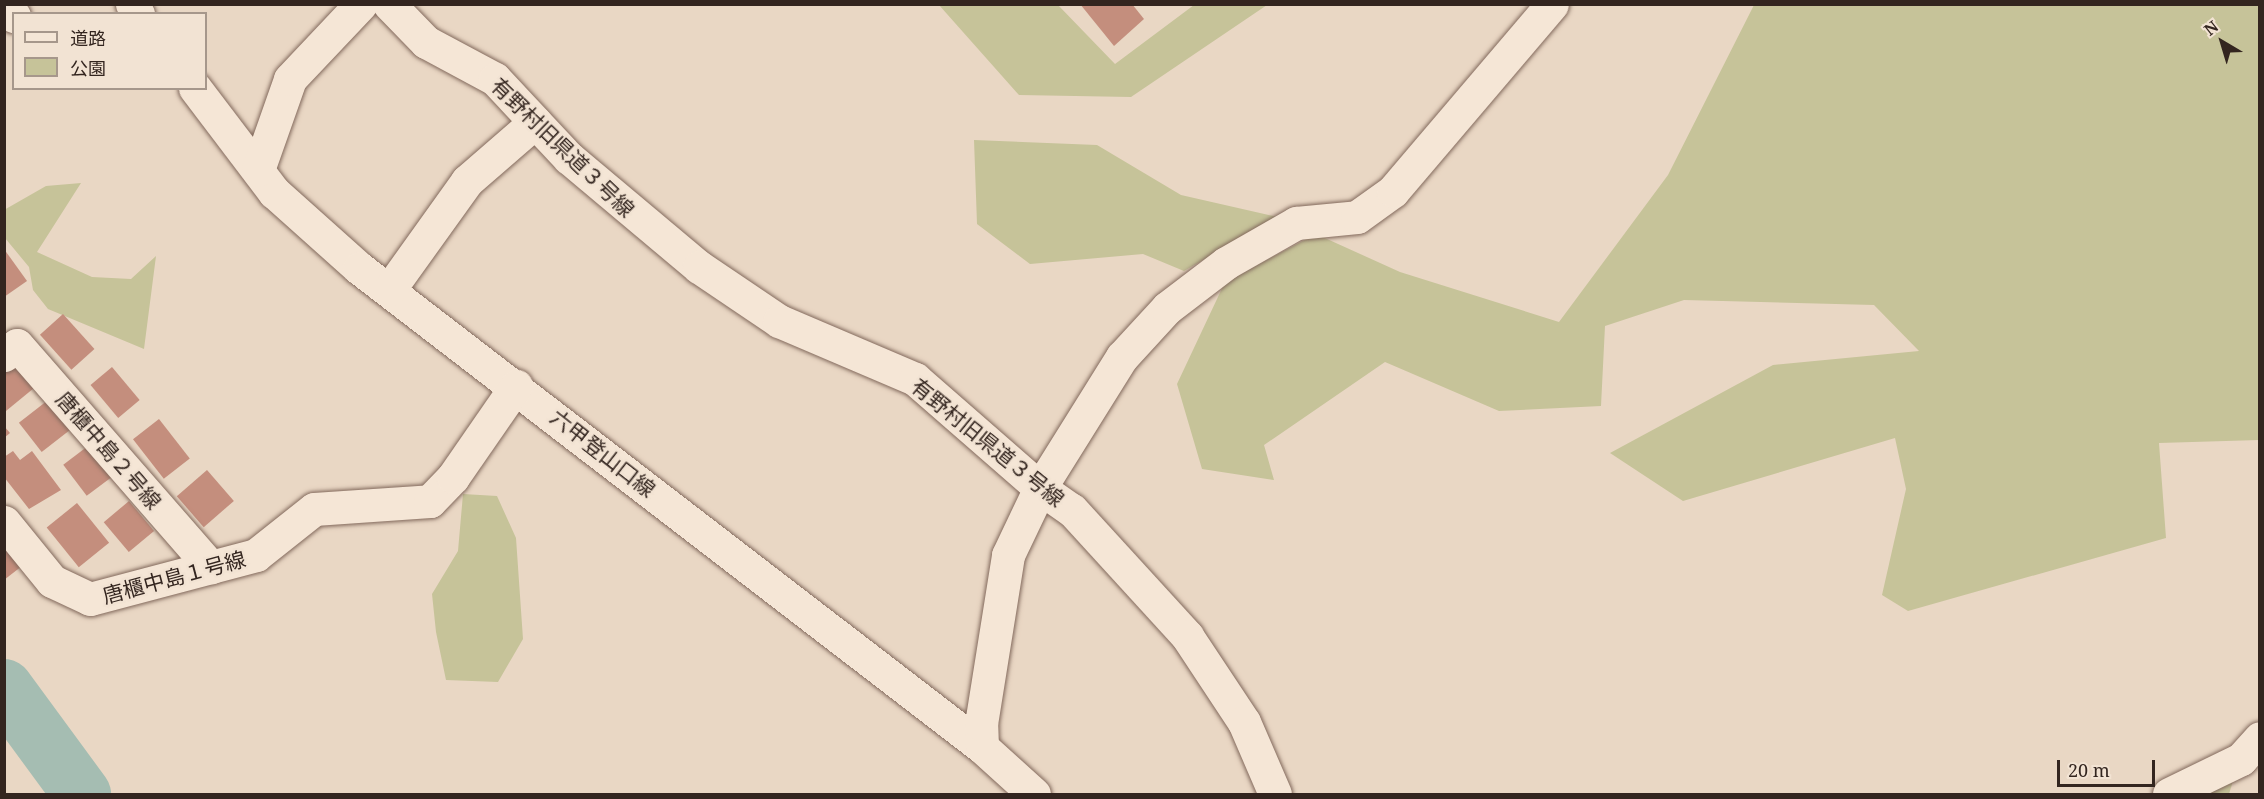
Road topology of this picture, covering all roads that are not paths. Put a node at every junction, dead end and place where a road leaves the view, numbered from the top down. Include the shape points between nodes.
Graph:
1 (361, 4) edge
2 (389, 4) edge
3 (1552, 4) edge
4 (197, 90) edge
5 (535, 122) junction
6 (258, 170) junction
7 (389, 290) junction
8 (4, 355) edge
9 (516, 386) junction
10 (1040, 488) junction
11 (4, 522) edge
12 (211, 567) junction
13 (2259, 738) edge
14 (982, 747) junction
15 (1034, 795) edge
16 (1275, 795) edge
17 (2169, 795) edge

1 - 6 street via 290,79
2 - 5 street, 有野村旧県道３号線 via 426,42 495,79
3 - 10 street via 1393,191 1358,217 1296,223 1226,263 1167,308 1122,357
4 - 6 street, 六甲登山口線
5 - 7 street via 467,181
5 - 10 street, 有野村旧県道３号線 via 613,198 699,267 778,321 915,379
6 - 7 street, 六甲登山口線 via 274,192
7 - 9 street, 六甲登山口線
8 - 12 street, 唐櫃中島２号線 via 17,345
9 - 12 street, 唐櫃中島１号線 via 453,477 430,501 314,508 256,555
9 - 14 street, 六甲登山口線
10 - 14 street via 1008,555 981,724
10 - 16 street, 有野村旧県道３号線 via 1072,510 1188,636 1244,722
11 - 12 street, 唐櫃中島１号線 via 52,581 90,599
13 - 17 street via 2241,759
14 - 15 street, 六甲登山口線

